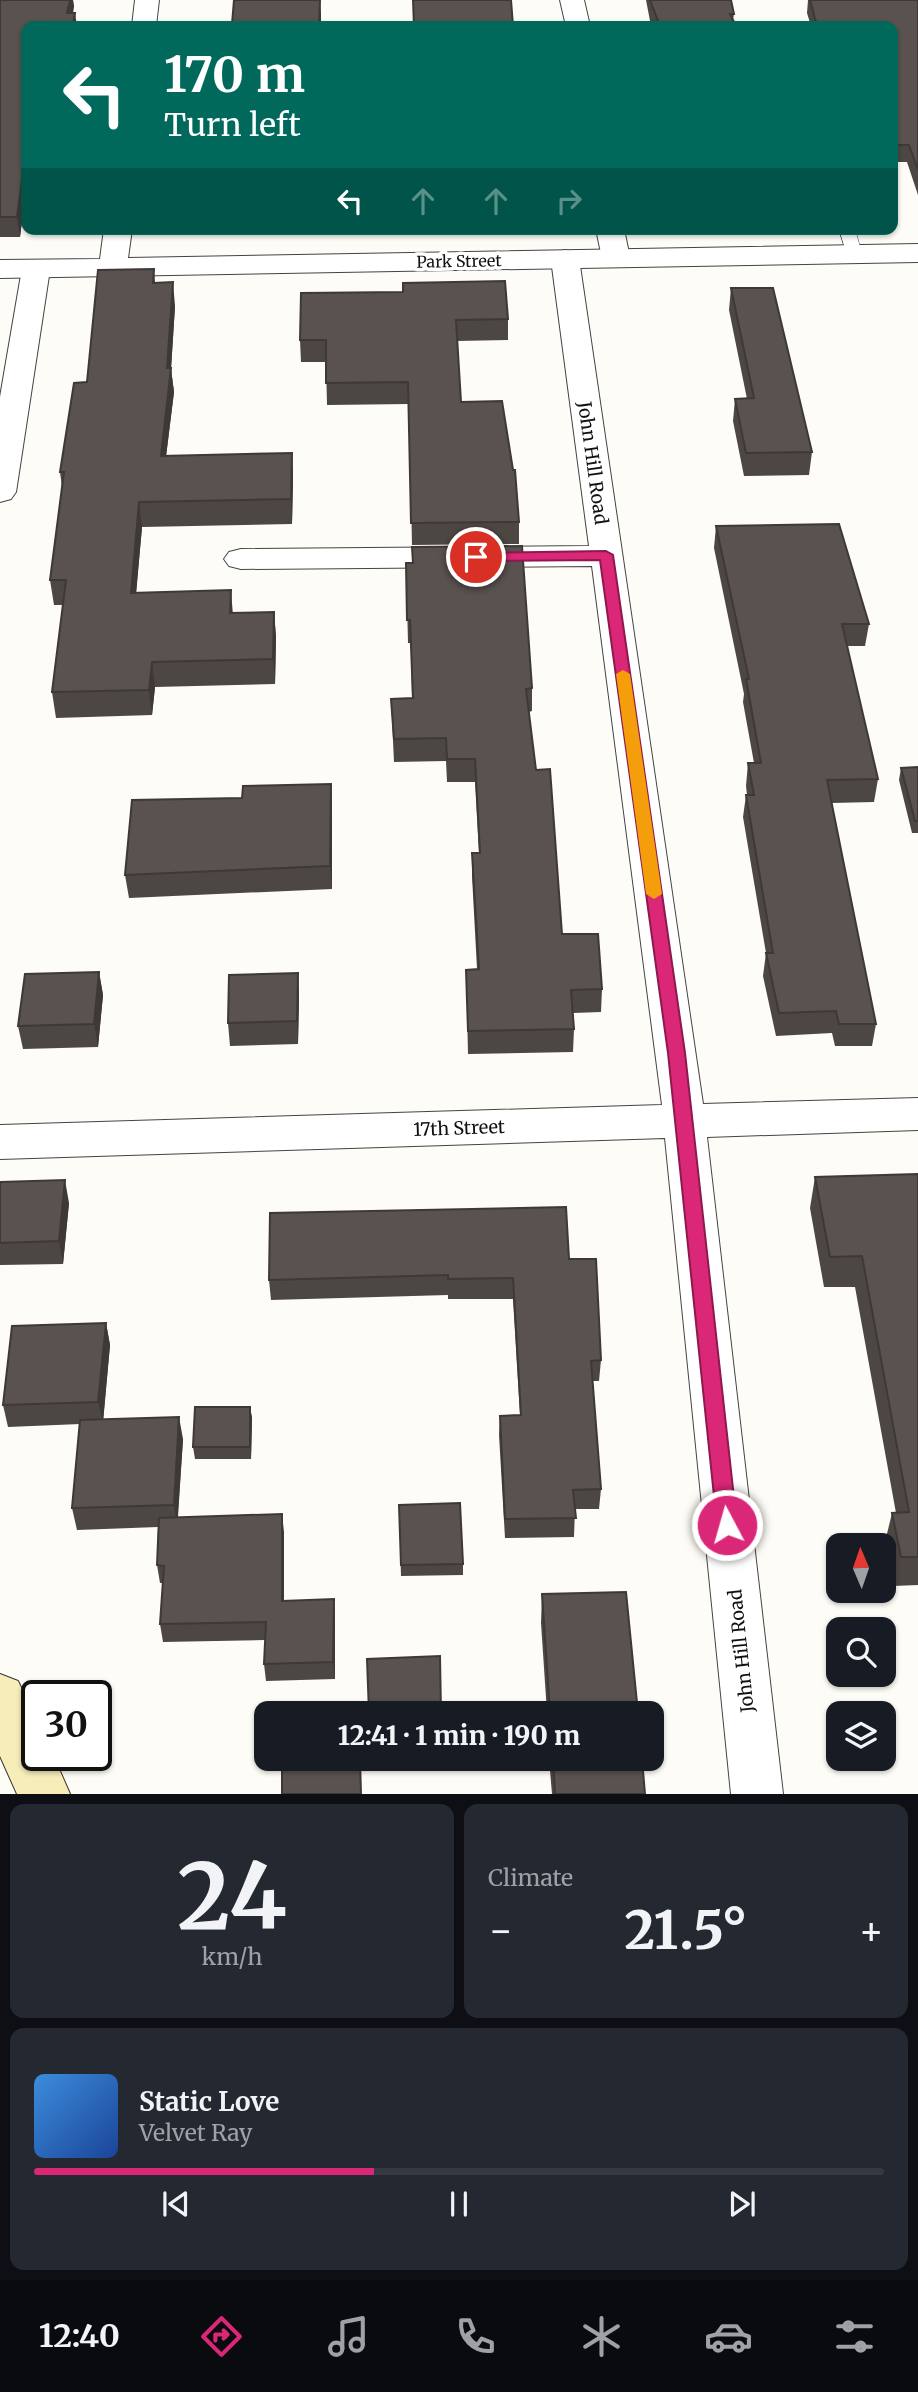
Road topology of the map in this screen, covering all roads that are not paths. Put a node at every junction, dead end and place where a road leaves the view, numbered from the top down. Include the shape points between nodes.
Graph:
1 (148, 0) edge
2 (572, 0) edge
3 (145, 21) edge
4 (577, 21) edge
5 (117, 235) edge
6 (611, 235) edge
7 (851, 242) edge
8 (918, 253) edge
9 (616, 258) junction
10 (565, 259) junction
11 (113, 267) junction
12 (0, 269) edge
13 (36, 269) junction
14 (0, 492) edge
15 (606, 555) junction
16 (241, 559) dead end
17 (918, 1114) edge
18 (682, 1121) junction
19 (0, 1142) edge
20 (0, 1698) edge
21 (44, 1794) edge
22 (757, 1794) edge

1 - 3 street
2 - 4 street
5 - 11 street
6 - 9 street
7 - 8 street, Park Street
7 - 9 street, Park Street
9 - 10 street, Park Street
10 - 11 street, Park Street
10 - 15 street, John Hill Road
11 - 13 street, Park Street
12 - 13 street, Park Street
13 - 14 street
15 - 16 street
15 - 18 street, John Hill Road via 677,1053
17 - 18 street, 17th Street
18 - 19 street, 17th Street
18 - 22 street, John Hill Road
20 - 21 main road

